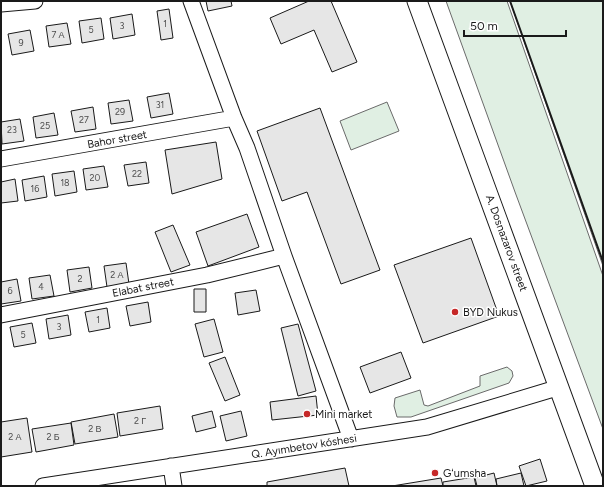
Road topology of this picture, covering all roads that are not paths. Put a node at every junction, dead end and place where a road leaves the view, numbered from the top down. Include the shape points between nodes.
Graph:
1 (35, 1) edge
2 (191, 1) edge
3 (417, 1) edge
4 (1, 4) edge
5 (234, 118) junction
6 (1, 159) edge
7 (284, 256) junction
8 (1, 315) edge
9 (560, 387) junction
10 (351, 439) junction
11 (171, 466) junction
12 (43, 486) edge
13 (174, 486) edge
14 (595, 486) edge

1 - 4 street
2 - 5 street
3 - 9 main road, A. Dosnazarov street
5 - 6 street, Bahor street
5 - 7 street via 247,148
7 - 8 street, Elabat street via 207,275
7 - 10 street
9 - 10 street, Q. Ayımbetov kóshesi via 427,427
9 - 14 main road, A. Dosnazarov street
10 - 11 street, Q. Ayımbetov kóshesi
11 - 12 street, Q. Ayımbetov kóshesi
11 - 13 street

